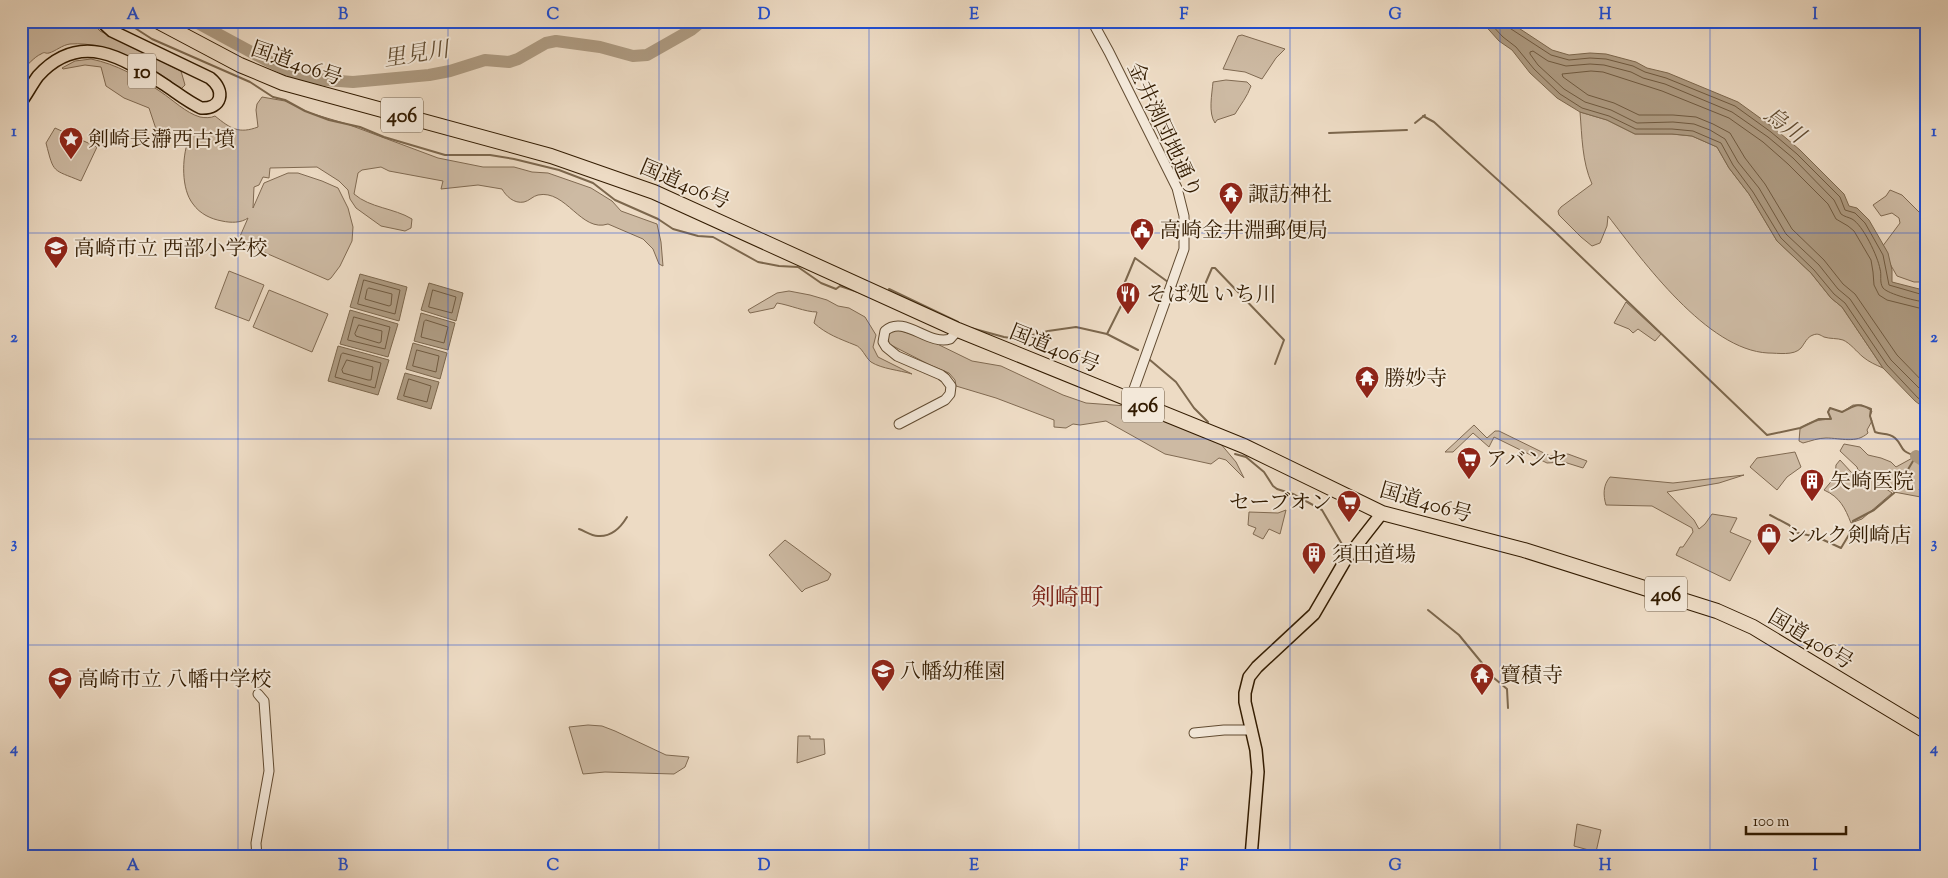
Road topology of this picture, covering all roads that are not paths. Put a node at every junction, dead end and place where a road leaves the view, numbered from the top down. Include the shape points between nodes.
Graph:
1 (101, 21) edge
2 (157, 21) edge
3 (1092, 21) edge
4 (21, 102) edge
5 (958, 330) junction
6 (1130, 400) junction
7 (899, 424) dead end
8 (1382, 513) junction
9 (258, 694) dead end
10 (1252, 730) junction
11 (1927, 732) edge
12 (1194, 733) dead end
13 (257, 857) edge
14 (1252, 857) edge

1 - 4 main road, 10 via 112,31 210,78 220,90 220,99 215,106 201,108 126,62 101,52 86,51 72,52 58,59 37,78
2 - 5 highway, 国道406号 / 406 via 240,65 283,83 543,153 638,185
3 - 6 street, 金井渕団地通り via 1180,194 1184,216 1184,249
5 - 6 highway, 国道406号 / 406
5 - 7 street via 950,339 942,341 901,326 885,331 883,342 891,352 941,375 951,386 945,400
6 - 8 highway, 国道406号 / 406 via 1244,446
8 - 10 main road via 1346,560 1314,614 1249,677 1245,702
8 - 11 highway, 国道406号 / 406 via 1543,556 1718,611 1753,627
9 - 13 street via 264,701 269,771 256,843
10 - 12 street
10 - 14 main road via 1258,772

